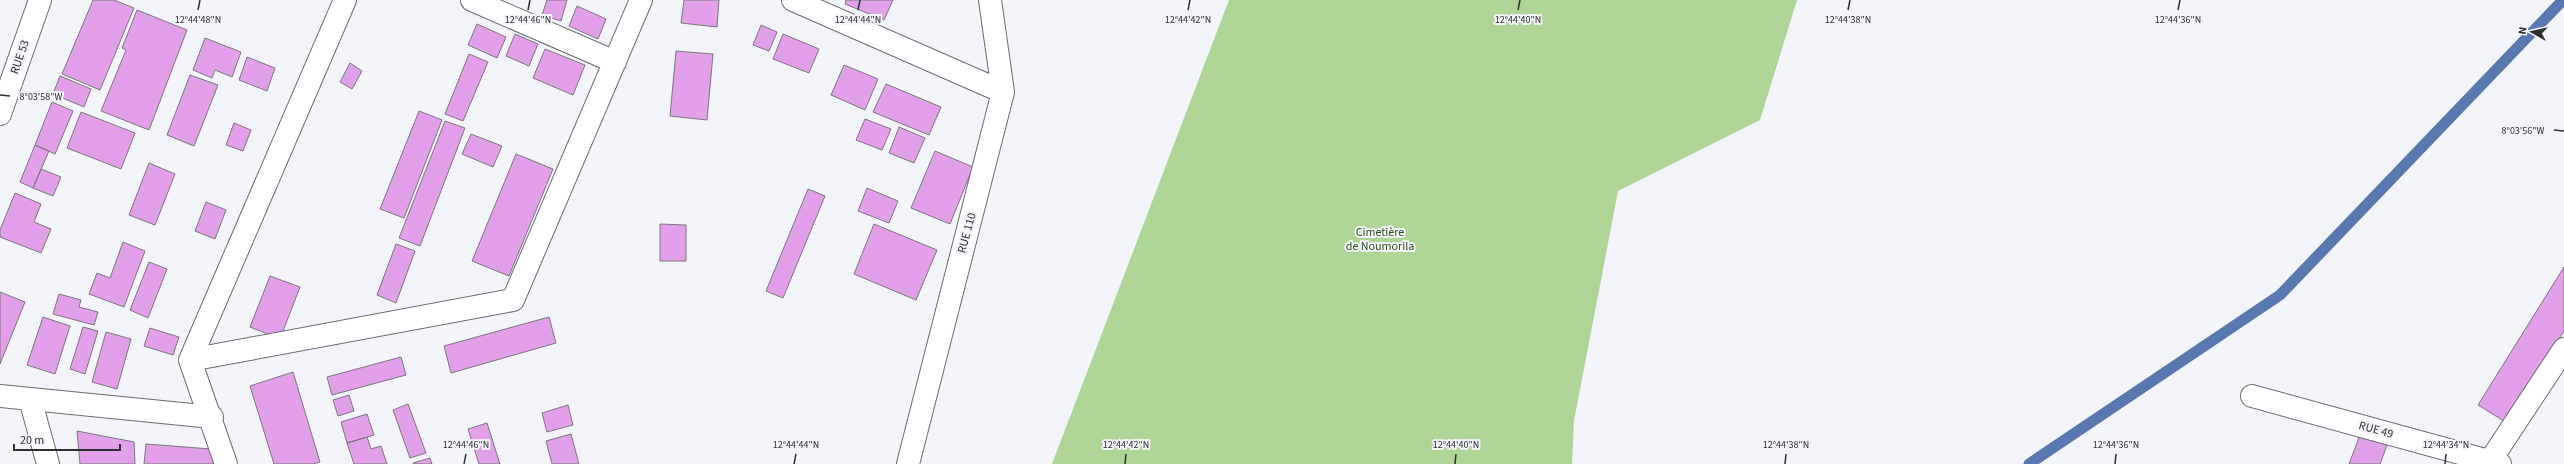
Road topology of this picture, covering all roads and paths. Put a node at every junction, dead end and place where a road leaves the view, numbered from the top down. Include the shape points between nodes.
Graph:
1 (40, 0) edge
2 (344, 0) edge
3 (472, 0) edge
4 (641, 0) edge
5 (793, 0) edge
6 (990, 0) edge
7 (615, 62) junction
8 (1003, 92) junction
9 (0, 114) edge
10 (2564, 350) edge
11 (190, 360) junction
12 (0, 396) edge
13 (2252, 396) dead end
14 (30, 399) junction
15 (212, 417) junction
16 (2495, 462) edge
17 (48, 464) edge
18 (226, 464) edge
19 (908, 464) edge

1 - 9 street, RUE 53
2 - 11 street
3 - 7 street
4 - 7 street
5 - 8 street
6 - 8 street, RUE 110
7 - 11 street via 512,300
8 - 19 street, RUE 110
10 - 16 street
11 - 15 street
12 - 14 street
13 - 16 street, RUE 49
14 - 15 street
14 - 17 street
15 - 18 street

